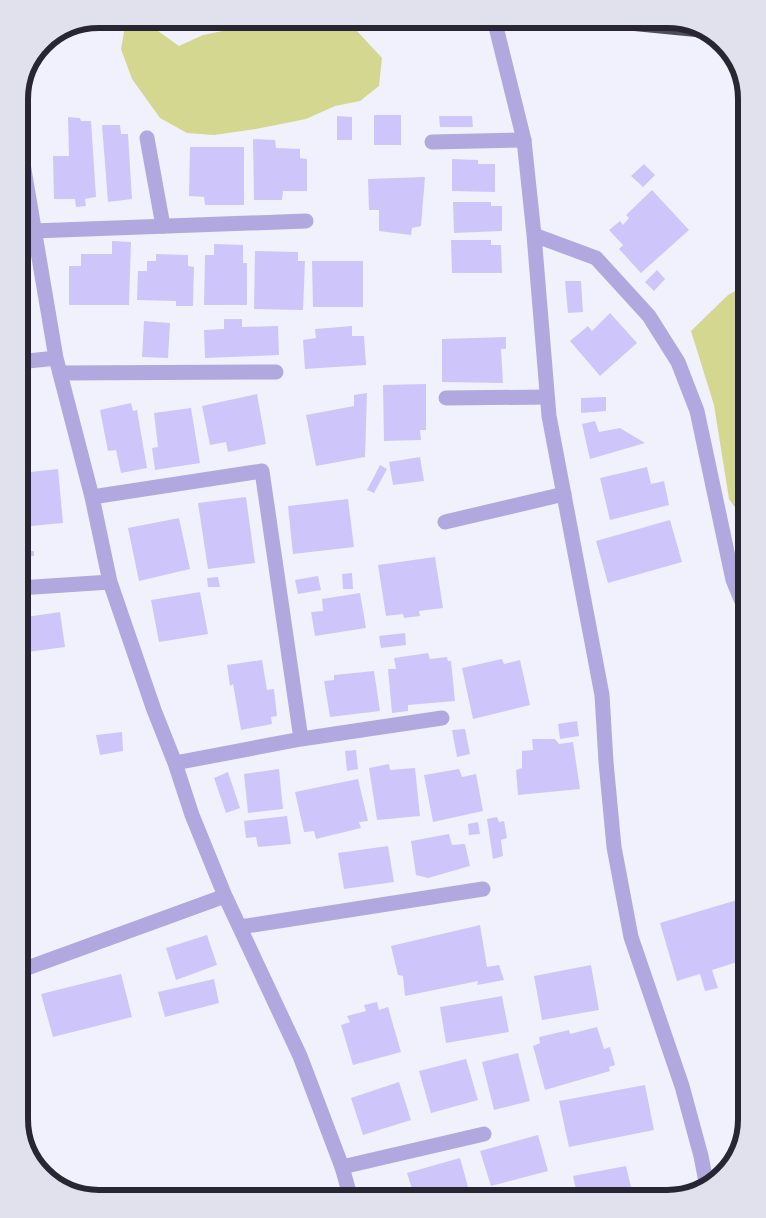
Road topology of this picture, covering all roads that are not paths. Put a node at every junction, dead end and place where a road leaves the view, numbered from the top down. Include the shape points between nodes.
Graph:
1 (496, 28) edge
2 (147, 138) dead end
3 (524, 140) junction
4 (432, 142) dead end
5 (28, 193) edge
6 (306, 221) dead end
7 (28, 226) edge
8 (163, 226) junction
9 (33, 231) junction
10 (534, 235) junction
11 (56, 358) junction
12 (28, 361) edge
13 (276, 372) dead end
14 (60, 373) junction
15 (547, 397) junction
16 (446, 398) dead end
17 (564, 494) junction
18 (92, 498) junction
19 (445, 522) dead end
20 (110, 582) junction
21 (28, 587) edge
22 (738, 592) edge
23 (442, 718) dead end
24 (301, 740) junction
25 (175, 763) junction
26 (483, 889) dead end
27 (225, 896) junction
28 (240, 927) junction
29 (28, 968) edge
30 (484, 1134) dead end
31 (342, 1167) junction
32 (706, 1180) edge
33 (348, 1190) edge

1 - 3 street
2 - 8 street
3 - 4 street
3 - 10 street
5 - 9 street
6 - 8 street
7 - 9 street
8 - 9 street
9 - 11 street
10 - 15 street
10 - 22 street via 596,258 649,316 678,362 697,411
11 - 12 street
11 - 14 street
13 - 14 street
14 - 18 street
15 - 16 street
15 - 17 street
17 - 19 street
17 - 32 street via 602,695 614,847 631,937 682,1086
18 - 20 street
18 - 24 street via 262,471
20 - 21 street
20 - 25 street
23 - 24 street
24 - 25 street
25 - 27 street
26 - 28 street
27 - 28 street
27 - 29 street
28 - 31 street via 300,1056
30 - 31 street
31 - 33 street

